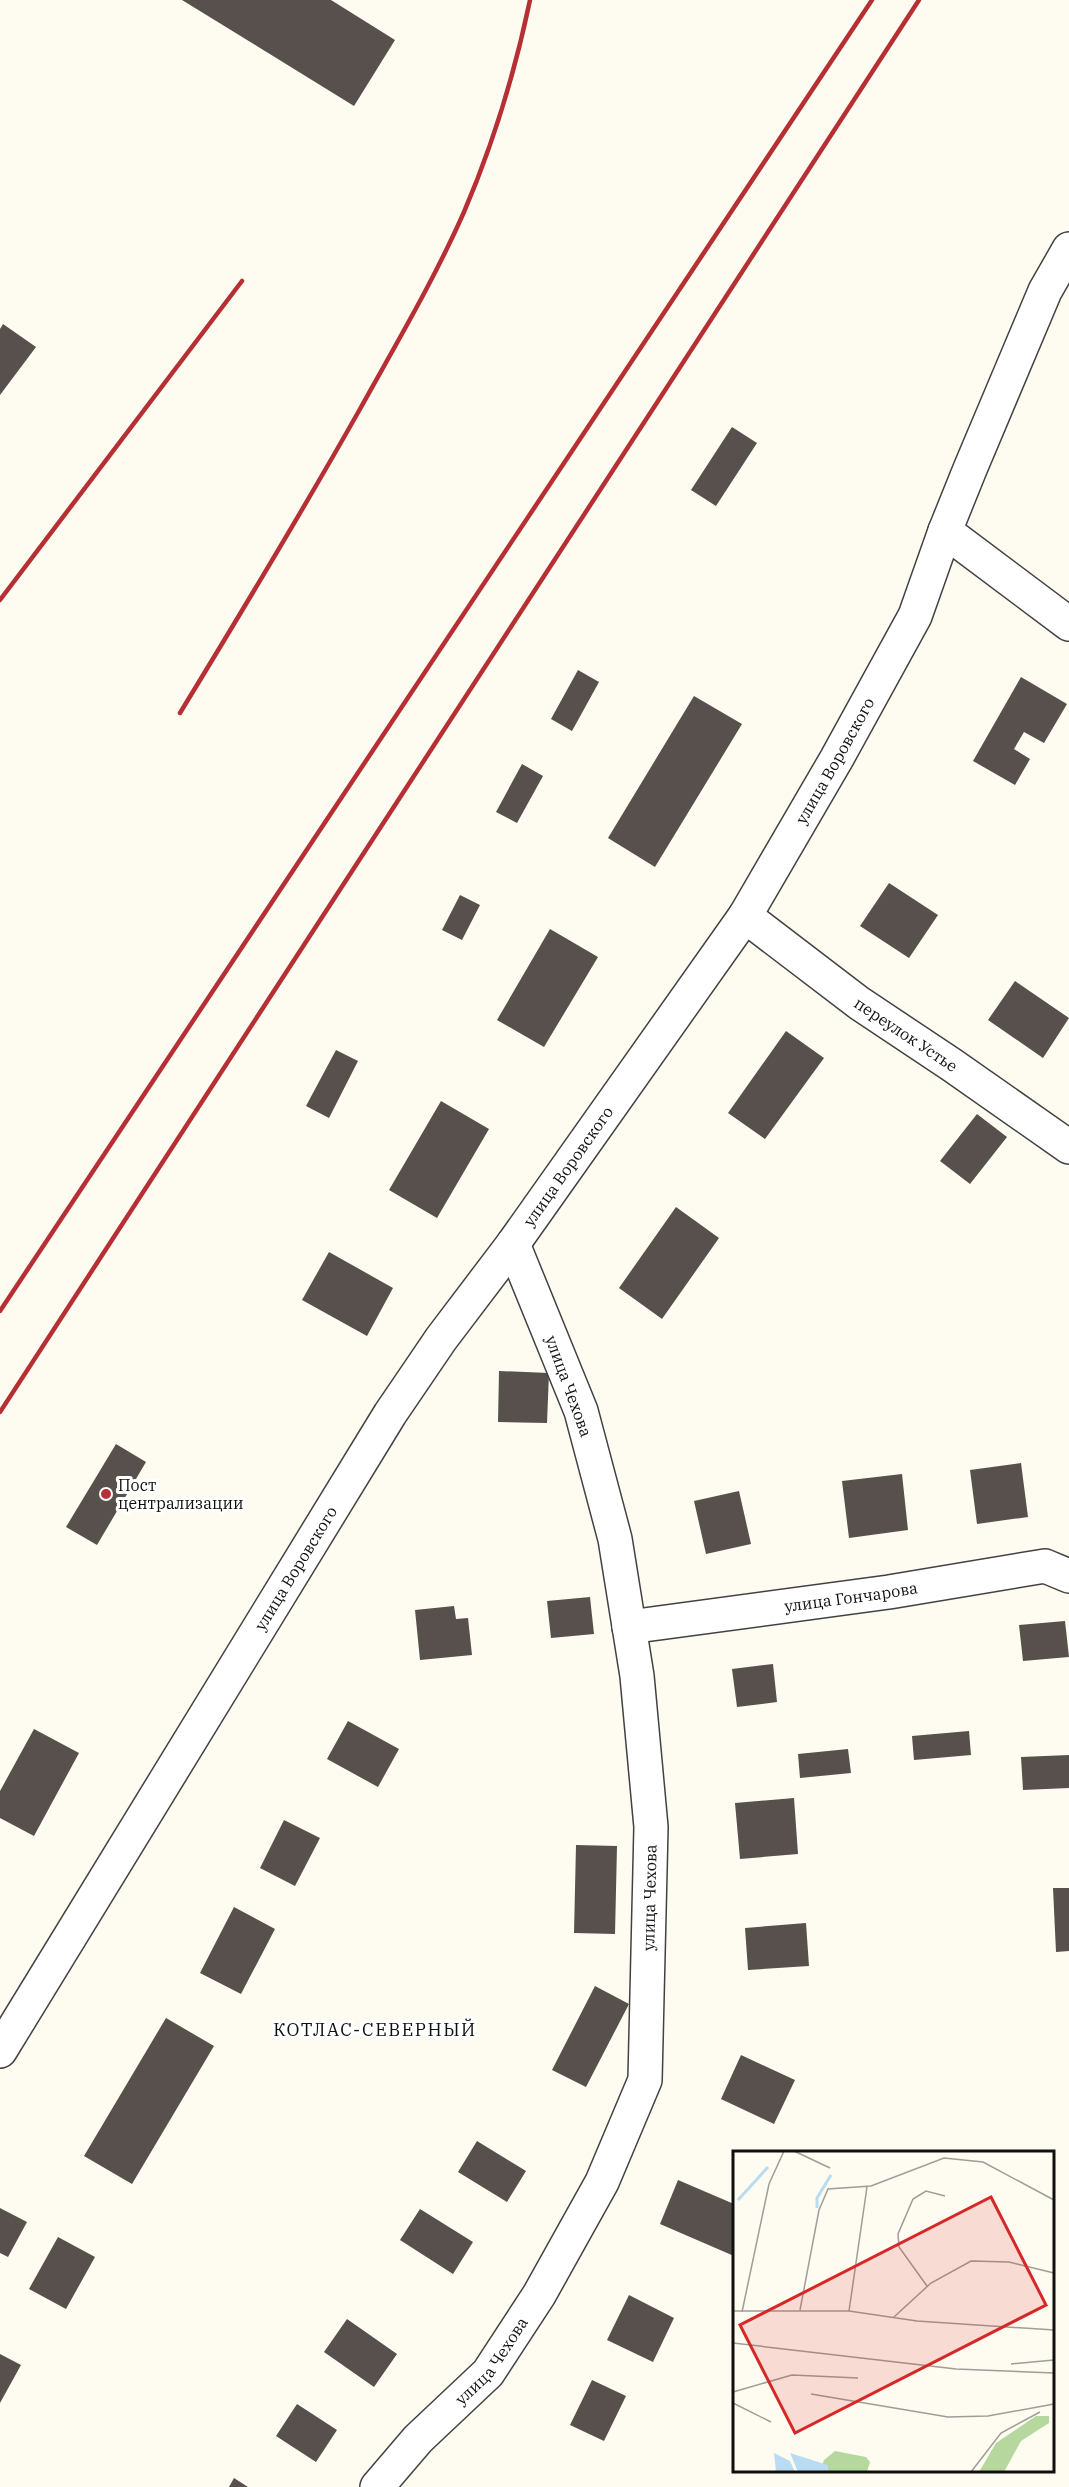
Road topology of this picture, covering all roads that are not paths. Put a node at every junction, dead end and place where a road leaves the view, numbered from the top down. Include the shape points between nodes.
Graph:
1 (1069, 249) edge
2 (945, 531) junction
3 (1069, 624) edge
4 (745, 916) junction
5 (1069, 1147) edge
6 (513, 1244) junction
7 (1069, 1576) edge
8 (629, 1627) junction
9 (0, 2051) edge
10 (377, 2487) edge

1 - 2 street, улица Воровского via 1045,291
2 - 3 street
2 - 4 street, улица Воровского via 915,616
4 - 5 street, переулок Устье via 859,1003
4 - 6 street, улица Воровского
6 - 8 street, улица Чехова via 581,1411 615,1539
6 - 9 street, улица Воровского via 390,1414
7 - 8 street, улица Гончарова via 1045,1566 889,1592
8 - 10 street, улица Чехова via 651,1827 645,2080 602,2182 539,2295 488,2373 418,2439

